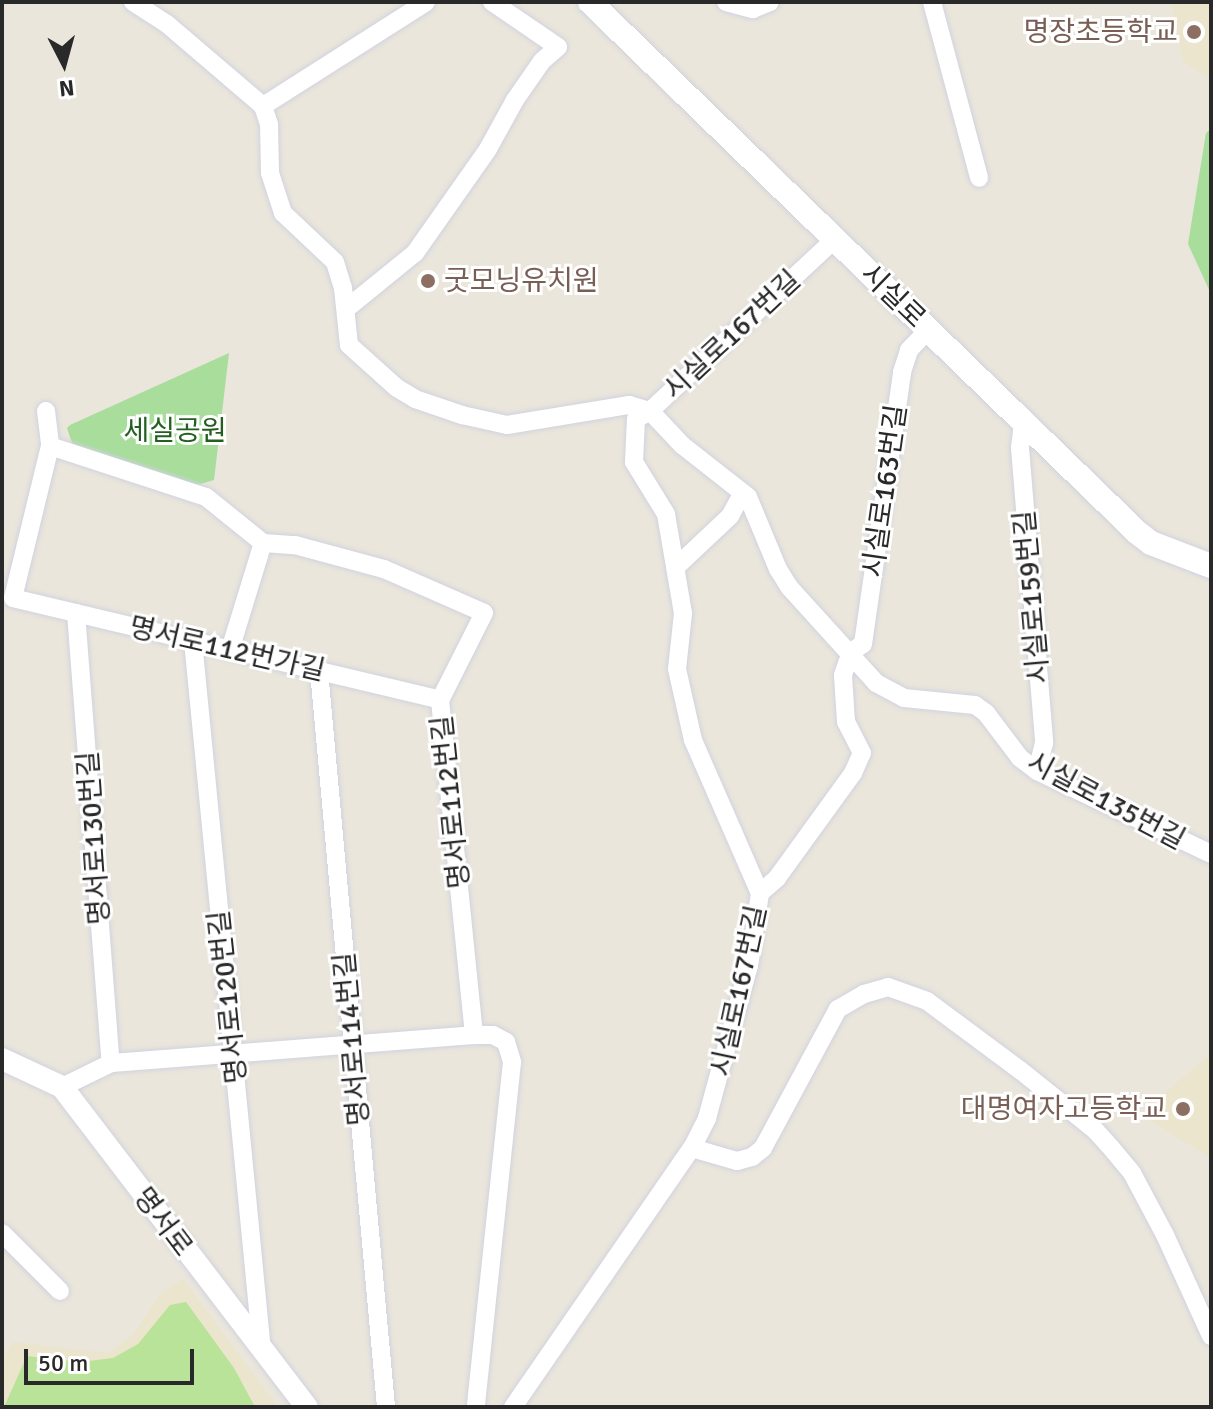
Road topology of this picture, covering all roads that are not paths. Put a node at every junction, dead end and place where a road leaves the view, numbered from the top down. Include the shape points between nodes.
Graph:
1 (133, 2) edge
2 (426, 2) edge
3 (492, 2) edge
4 (590, 2) edge
5 (726, 2) edge
6 (770, 2) edge
7 (932, 2) edge
8 (263, 106) junction
9 (979, 178) dead end
10 (835, 239) junction
11 (346, 309) junction
12 (928, 330) junction
13 (46, 411) dead end
14 (650, 411) junction
15 (1023, 423) junction
16 (50, 446) junction
17 (743, 493) junction
18 (263, 543) junction
19 (677, 566) junction
20 (1211, 566) edge
21 (76, 613) junction
22 (193, 641) junction
23 (230, 650) junction
24 (851, 652) junction
25 (319, 671) junction
26 (440, 700) junction
27 (1037, 771) junction
28 (1211, 854) edge
29 (760, 893) junction
30 (474, 1035) junction
31 (353, 1044) junction
32 (233, 1053) junction
33 (2, 1059) edge
34 (111, 1063) junction
35 (62, 1087) junction
36 (692, 1148) junction
37 (2, 1233) edge
38 (60, 1291) dead end
39 (1211, 1336) edge
40 (262, 1353) junction
41 (307, 1407) edge
42 (386, 1407) edge
43 (476, 1407) edge
44 (513, 1407) edge

1 - 8 street via 167,24
2 - 8 street
3 - 11 street via 558,47 542,61 415,253
4 - 10 main road, 시실로
5 - 6 street via 753,9
7 - 9 street
8 - 11 street via 269,124 270,173 283,213 335,262
10 - 12 main road, 시실로
10 - 14 street, 시실로167번길
11 - 14 street via 349,345 358,354 415,399 462,415 507,425 629,405
12 - 15 main road, 시실로
12 - 24 street, 시실로163번길 via 909,350 902,372 863,644
13 - 16 street
14 - 17 street, 시실로167번길 via 682,445
14 - 19 street via 636,419 634,462 666,514
15 - 20 main road, 시실로 via 1151,543
15 - 27 street, 시실로159번길 via 1020,448 1044,743
16 - 18 street via 206,497
16 - 21 street, 명서로112번가길 via 13,598
17 - 19 street via 730,516
17 - 24 street, 시실로167번길 via 758,514 790,588
18 - 23 street
18 - 26 street, 명서로112번길 via 295,545 384,569 484,613
19 - 29 street via 683,613 677,669 693,740
21 - 22 street, 명서로112번가길
21 - 34 street, 명서로130번길
22 - 23 street, 명서로112번가길
22 - 32 street, 명서로120번길
23 - 25 street, 명서로112번가길
24 - 27 street, 시실로135번길 via 886,692 975,705
24 - 29 street, 시실로167번길 via 843,675 846,722 862,753 777,878
25 - 26 street, 명서로112번가길
25 - 31 street, 명서로114번길
26 - 30 street, 명서로112번길
27 - 28 street, 시실로135번길
29 - 36 street, 시실로167번길 via 749,966 716,1095
30 - 31 street
30 - 43 street via 493,1035 506,1042 512,1062
31 - 32 street
31 - 42 street, 명서로114번길
32 - 34 street
32 - 40 street, 명서로120번길
33 - 35 street, 명서로
34 - 35 street
35 - 40 street, 명서로
36 - 39 street via 726,1160 752,1157 772,1135 838,1009 888,987 914,996 1020,1070 1112,1149 1152,1210
36 - 44 street, 시실로167번길
37 - 38 street
40 - 41 street, 명서로

